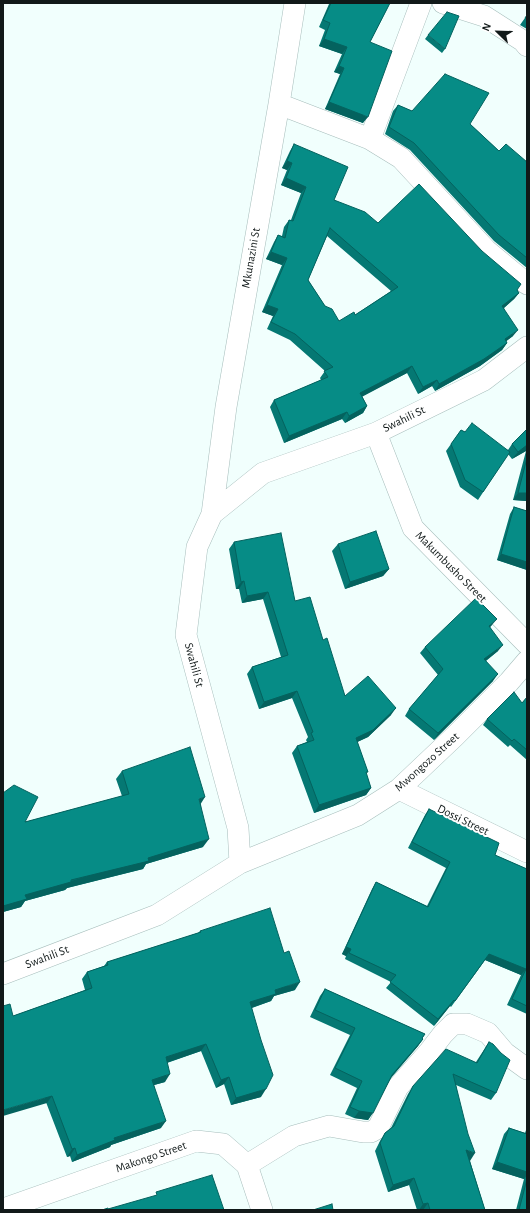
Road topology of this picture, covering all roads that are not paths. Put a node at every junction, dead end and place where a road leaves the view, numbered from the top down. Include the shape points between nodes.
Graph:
1 (295, 3) edge
2 (420, 3) edge
3 (443, 3) edge
4 (527, 46) edge
5 (279, 104) junction
6 (370, 139) junction
7 (527, 284) edge
8 (527, 347) edge
9 (376, 433) junction
10 (212, 514) junction
11 (527, 644) edge
12 (527, 661) edge
13 (399, 789) junction
14 (527, 852) edge
15 (240, 863) junction
16 (3, 974) edge
17 (527, 1069) edge
18 (246, 1165) junction
19 (3, 1209) edge
20 (262, 1210) edge

1 - 5 street, Mkunazini St
2 - 6 street
3 - 4 street via 484,16
5 - 6 street
5 - 10 street, Mkunazini St via 226,407
6 - 7 street via 400,158 486,250
8 - 9 street, Swahili St via 484,380
9 - 10 street, Swahili St via 263,473
9 - 11 street, Makumbusho Street via 413,528
10 - 15 street, Swahili St via 197,547 186,635 238,828
12 - 13 street, Mwongozo Street via 455,736
13 - 14 street, Dossi Street
13 - 15 street, Mwongozo Street via 358,815
15 - 16 street, Swahili St via 157,915
17 - 18 street via 505,1053 488,1033 467,1024 453,1024 398,1087 378,1128 371,1132 363,1132 329,1126 294,1136
18 - 19 street, Makongo Street via 223,1144 196,1141
18 - 20 street

